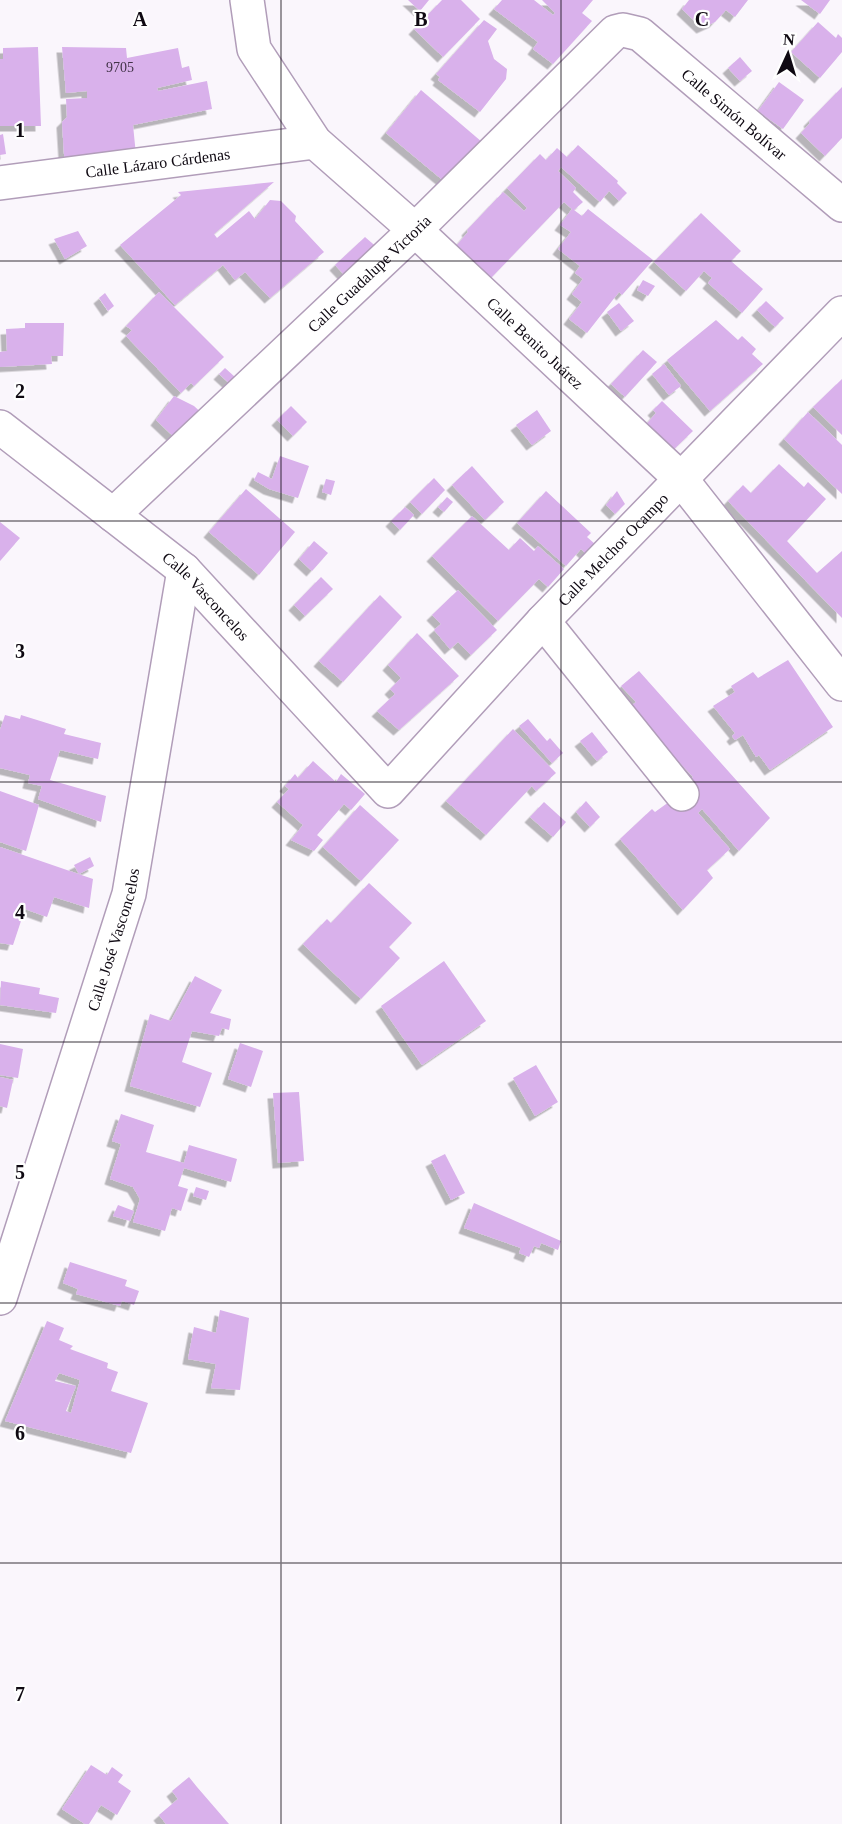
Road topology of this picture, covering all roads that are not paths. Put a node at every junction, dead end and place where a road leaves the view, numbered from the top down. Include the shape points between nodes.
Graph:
1 (247, 0) edge
2 (623, 30) joint
3 (315, 142) junction
4 (0, 183) edge
5 (842, 205) edge
6 (414, 230) junction
7 (842, 313) edge
8 (0, 427) edge
9 (681, 480) junction
10 (113, 515) junction
11 (184, 570) junction
12 (543, 621) junction
13 (842, 684) edge
14 (388, 791) joint
15 (682, 794) dead end
16 (0, 1298) edge

1 - 3 street, Calle Benito Juárez via 254,49
2 - 5 street, Calle Simón Bolívar via 639,34
2 - 6 street, Calle Guadalupe Victoria via 609,37
3 - 4 street, Calle Lázaro Cárdenas
3 - 6 street, Calle Benito Juárez
6 - 9 street, Calle Benito Juárez
6 - 10 street, Calle Guadalupe Victoria
7 - 9 street, Calle Melchor Ocampo
8 - 10 street, Calle Vasconcelos
9 - 12 street, Calle Melchor Ocampo
9 - 13 street, Calle Benito Juárez
10 - 11 street, Calle Vasconcelos
11 - 14 street, Calle Vasconcelos
11 - 16 street, Calle José Vasconcelos via 129,894
12 - 14 street, Calle Melchor Ocampo
12 - 15 street

